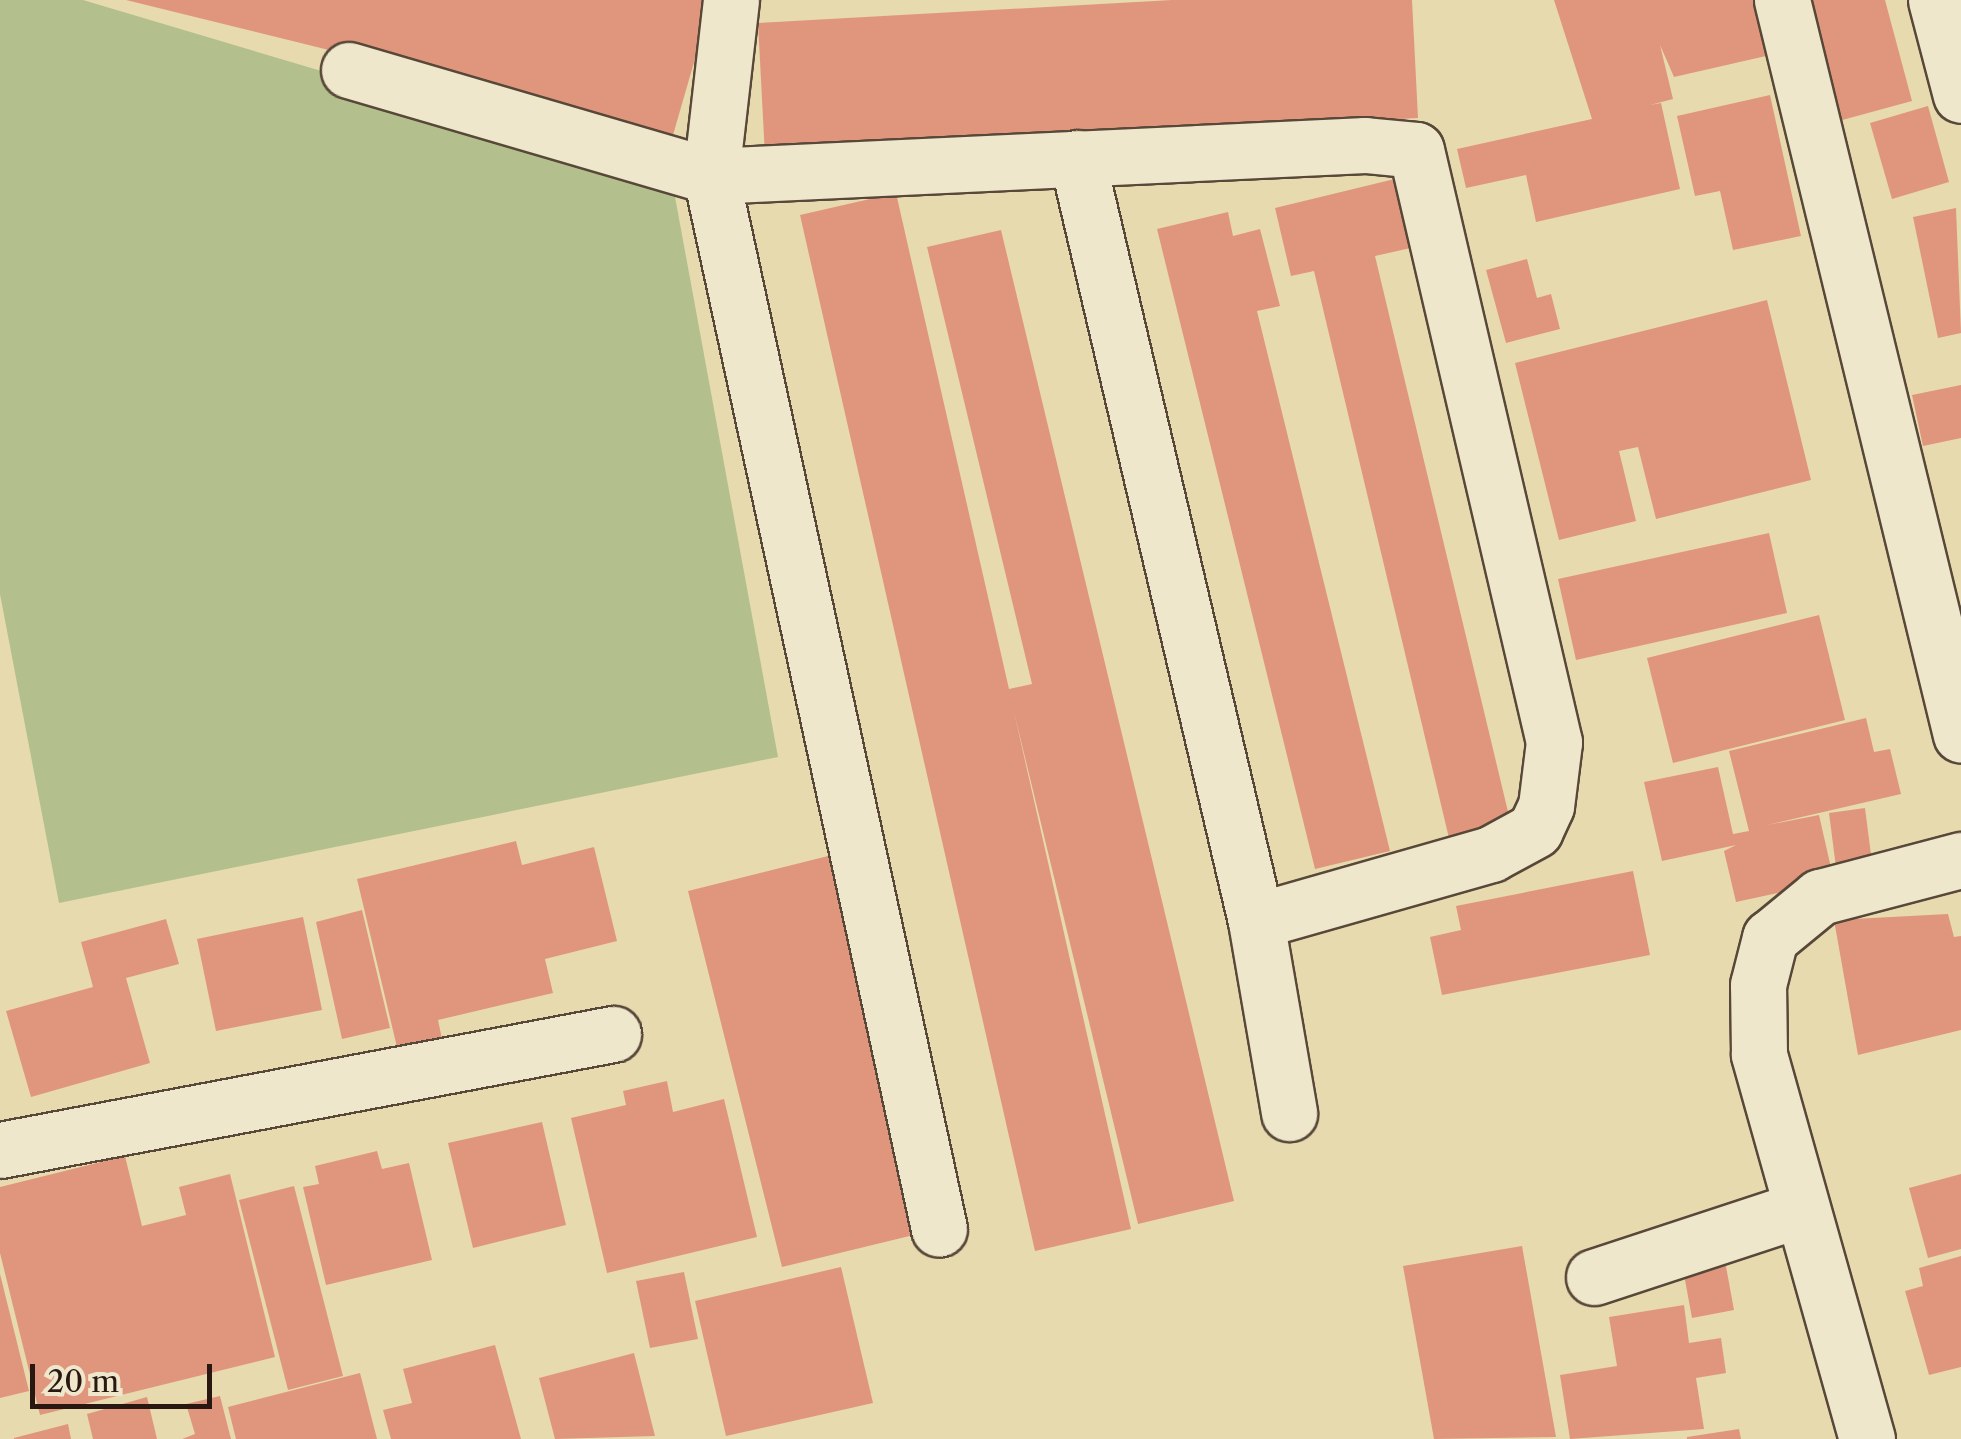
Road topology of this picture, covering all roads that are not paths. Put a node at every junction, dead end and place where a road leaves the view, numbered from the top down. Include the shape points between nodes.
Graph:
1 (732, 0) edge
2 (1782, 0) edge
3 (1936, 0) edge
4 (349, 70) dead end
5 (1961, 95) edge
6 (1077, 158) junction
7 (711, 176) junction
8 (1961, 735) edge
9 (1961, 860) edge
10 (1256, 921) junction
11 (613, 1034) dead end
12 (1289, 1113) dead end
13 (0, 1150) edge
14 (1801, 1209) junction
15 (939, 1228) dead end
16 (1594, 1277) dead end
17 (1866, 1439) edge

1 - 7 street
2 - 8 street
3 - 5 street
4 - 7 street
6 - 7 street
6 - 10 street
6 - 10 street via 1395,144 1425,164 1554,742 1546,806 1534,830 1491,854
7 - 15 street
9 - 14 street via 1820,898 1770,938 1758,985 1759,1054
10 - 12 street
11 - 13 street
14 - 16 street
14 - 17 street

